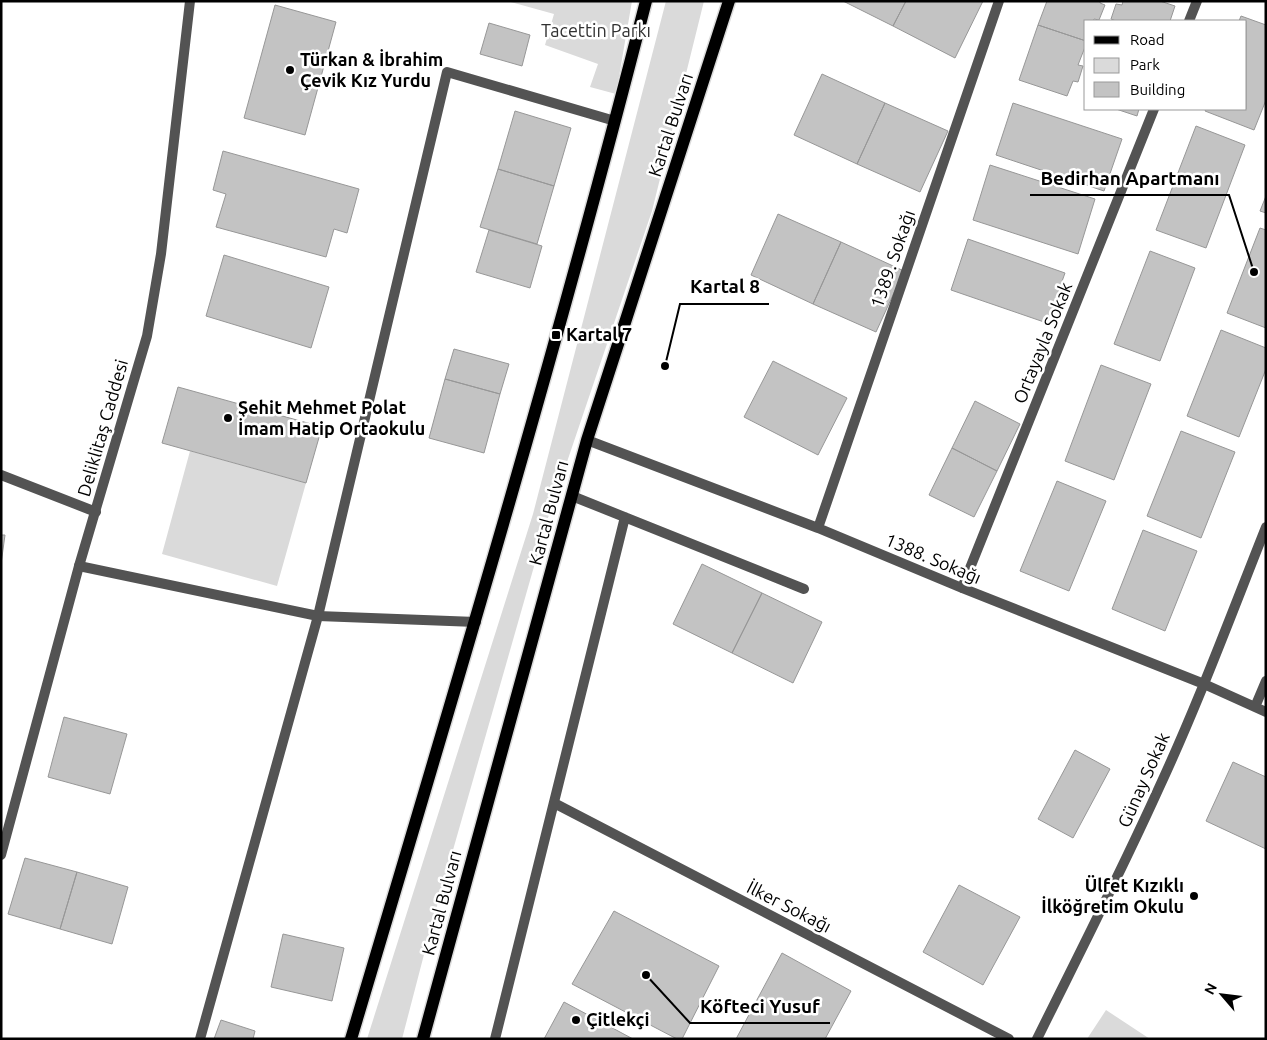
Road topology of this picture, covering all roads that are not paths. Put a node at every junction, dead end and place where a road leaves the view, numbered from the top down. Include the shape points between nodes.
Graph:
1 (190, 1) edge
2 (646, 1) edge
3 (729, 1) edge
4 (998, 1) edge
5 (1197, 1) edge
6 (1189, 20) edge
7 (1154, 110) edge
8 (615, 121) junction
9 (587, 440) junction
10 (1, 475) edge
11 (572, 496) junction
12 (96, 512) junction
13 (625, 517) junction
14 (1266, 527) edge
15 (818, 528) junction
16 (79, 566) junction
17 (962, 588) junction
18 (804, 589) dead end
19 (318, 616) junction
20 (476, 622) junction
21 (1266, 681) edge
22 (1204, 684) junction
23 (1255, 707) junction
24 (1266, 712) edge
25 (554, 804) junction
26 (1, 855) edge
27 (200, 1039) edge
28 (351, 1039) edge
29 (422, 1039) edge
30 (495, 1039) edge
31 (1009, 1039) edge
32 (1037, 1039) edge

1 - 12 street, Deliklitaş Caddesi via 155,296 136,378
2 - 8 main road
3 - 9 main road, Kartal Bulvarı
4 - 15 street, 1389. Sokağı
5 - 6 street
7 - 17 street, Ortayayla Sokak
8 - 19 street via 447,72
8 - 20 main road
9 - 11 main road, Kartal Bulvarı
9 - 15 street, 1388. Sokağı
10 - 12 street
11 - 13 street
11 - 29 main road, Kartal Bulvarı
12 - 16 street, Deliklitaş Caddesi
13 - 18 street
13 - 25 street
14 - 22 street, Günay Sokak
15 - 17 street, 1388. Sokağı
16 - 19 street
16 - 26 street, Deliklitaş Caddesi
17 - 22 street, 1388. Sokağı
19 - 20 street
19 - 27 street
20 - 28 main road
21 - 23 street
22 - 23 street, 1388. Sokağı
22 - 32 street, Günay Sokak via 1159,790
23 - 24 street, 1388. Sokağı
25 - 30 street
25 - 31 street, İlker Sokağı

